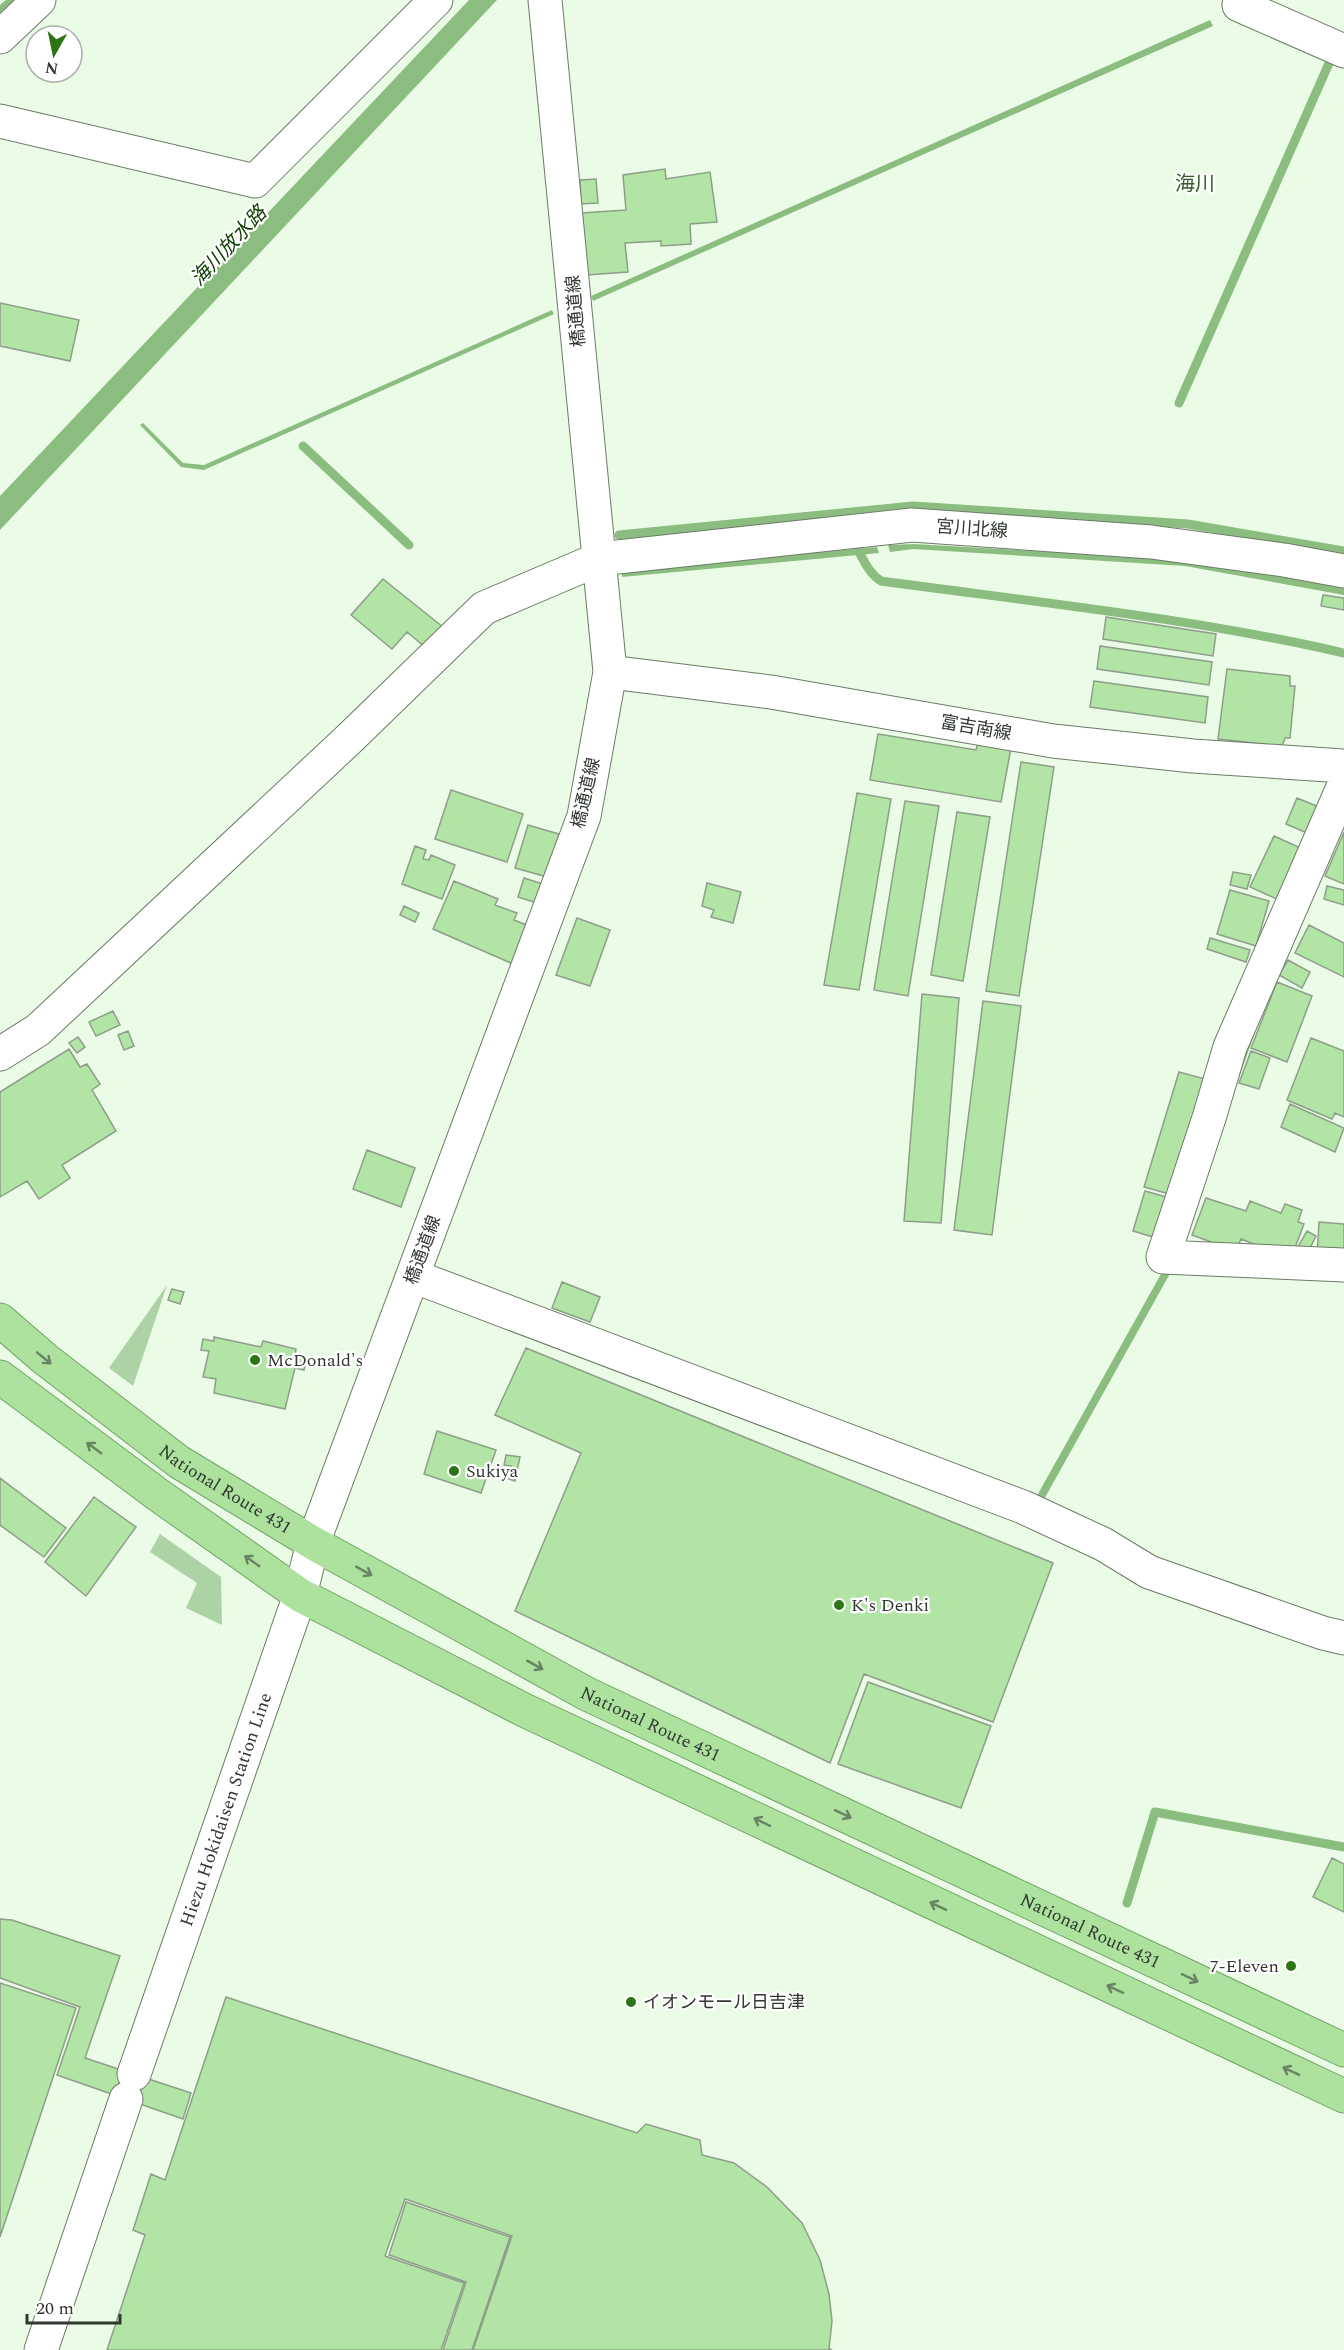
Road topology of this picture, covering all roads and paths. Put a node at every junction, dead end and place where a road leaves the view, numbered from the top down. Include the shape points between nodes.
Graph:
1 (39, 0) edge
2 (436, 0) edge
3 (545, 0) edge
4 (1241, 0) edge
5 (0, 37) edge
6 (1344, 51) edge
7 (0, 121) edge
8 (599, 559) junction
9 (1344, 571) edge
10 (610, 672) junction
11 (1344, 766) edge
12 (1344, 785) edge
13 (0, 1054) edge
14 (1344, 1265) edge
15 (413, 1276) junction
16 (0, 1320) edge
17 (0, 1377) edge
18 (313, 1543) junction
19 (300, 1595) junction
20 (1344, 1638) edge
21 (1344, 2050) edge
22 (1344, 2096) edge
23 (41, 2350) edge

1 - 5 street
2 - 7 street via 255,181
3 - 8 street, 橋通道線
4 - 6 street via 1239,5
8 - 9 street, 宮川北線 via 912,525 1151,542
8 - 10 street, 橋通道線
8 - 13 street, 宮川北線 via 484,608 38,1030
10 - 11 street, 富吉南線 via 771,692 1053,741 1192,756
10 - 15 street, 橋通道線 via 584,816
12 - 14 street via 1230,1047 1163,1257
15 - 18 street, 橋通道線
15 - 20 street via 1023,1507 1103,1544 1149,1572
16 -> 18 highway, National Route 431 via 179,1462
19 -> 17 highway
18 - 19 street, Hiezu Hokidaisen Station Line
18 -> 21 highway, National Route 431 via 587,1694
22 -> 19 highway via 524,1710
19 - 23 street, Hiezu Hokidaisen Station Line

